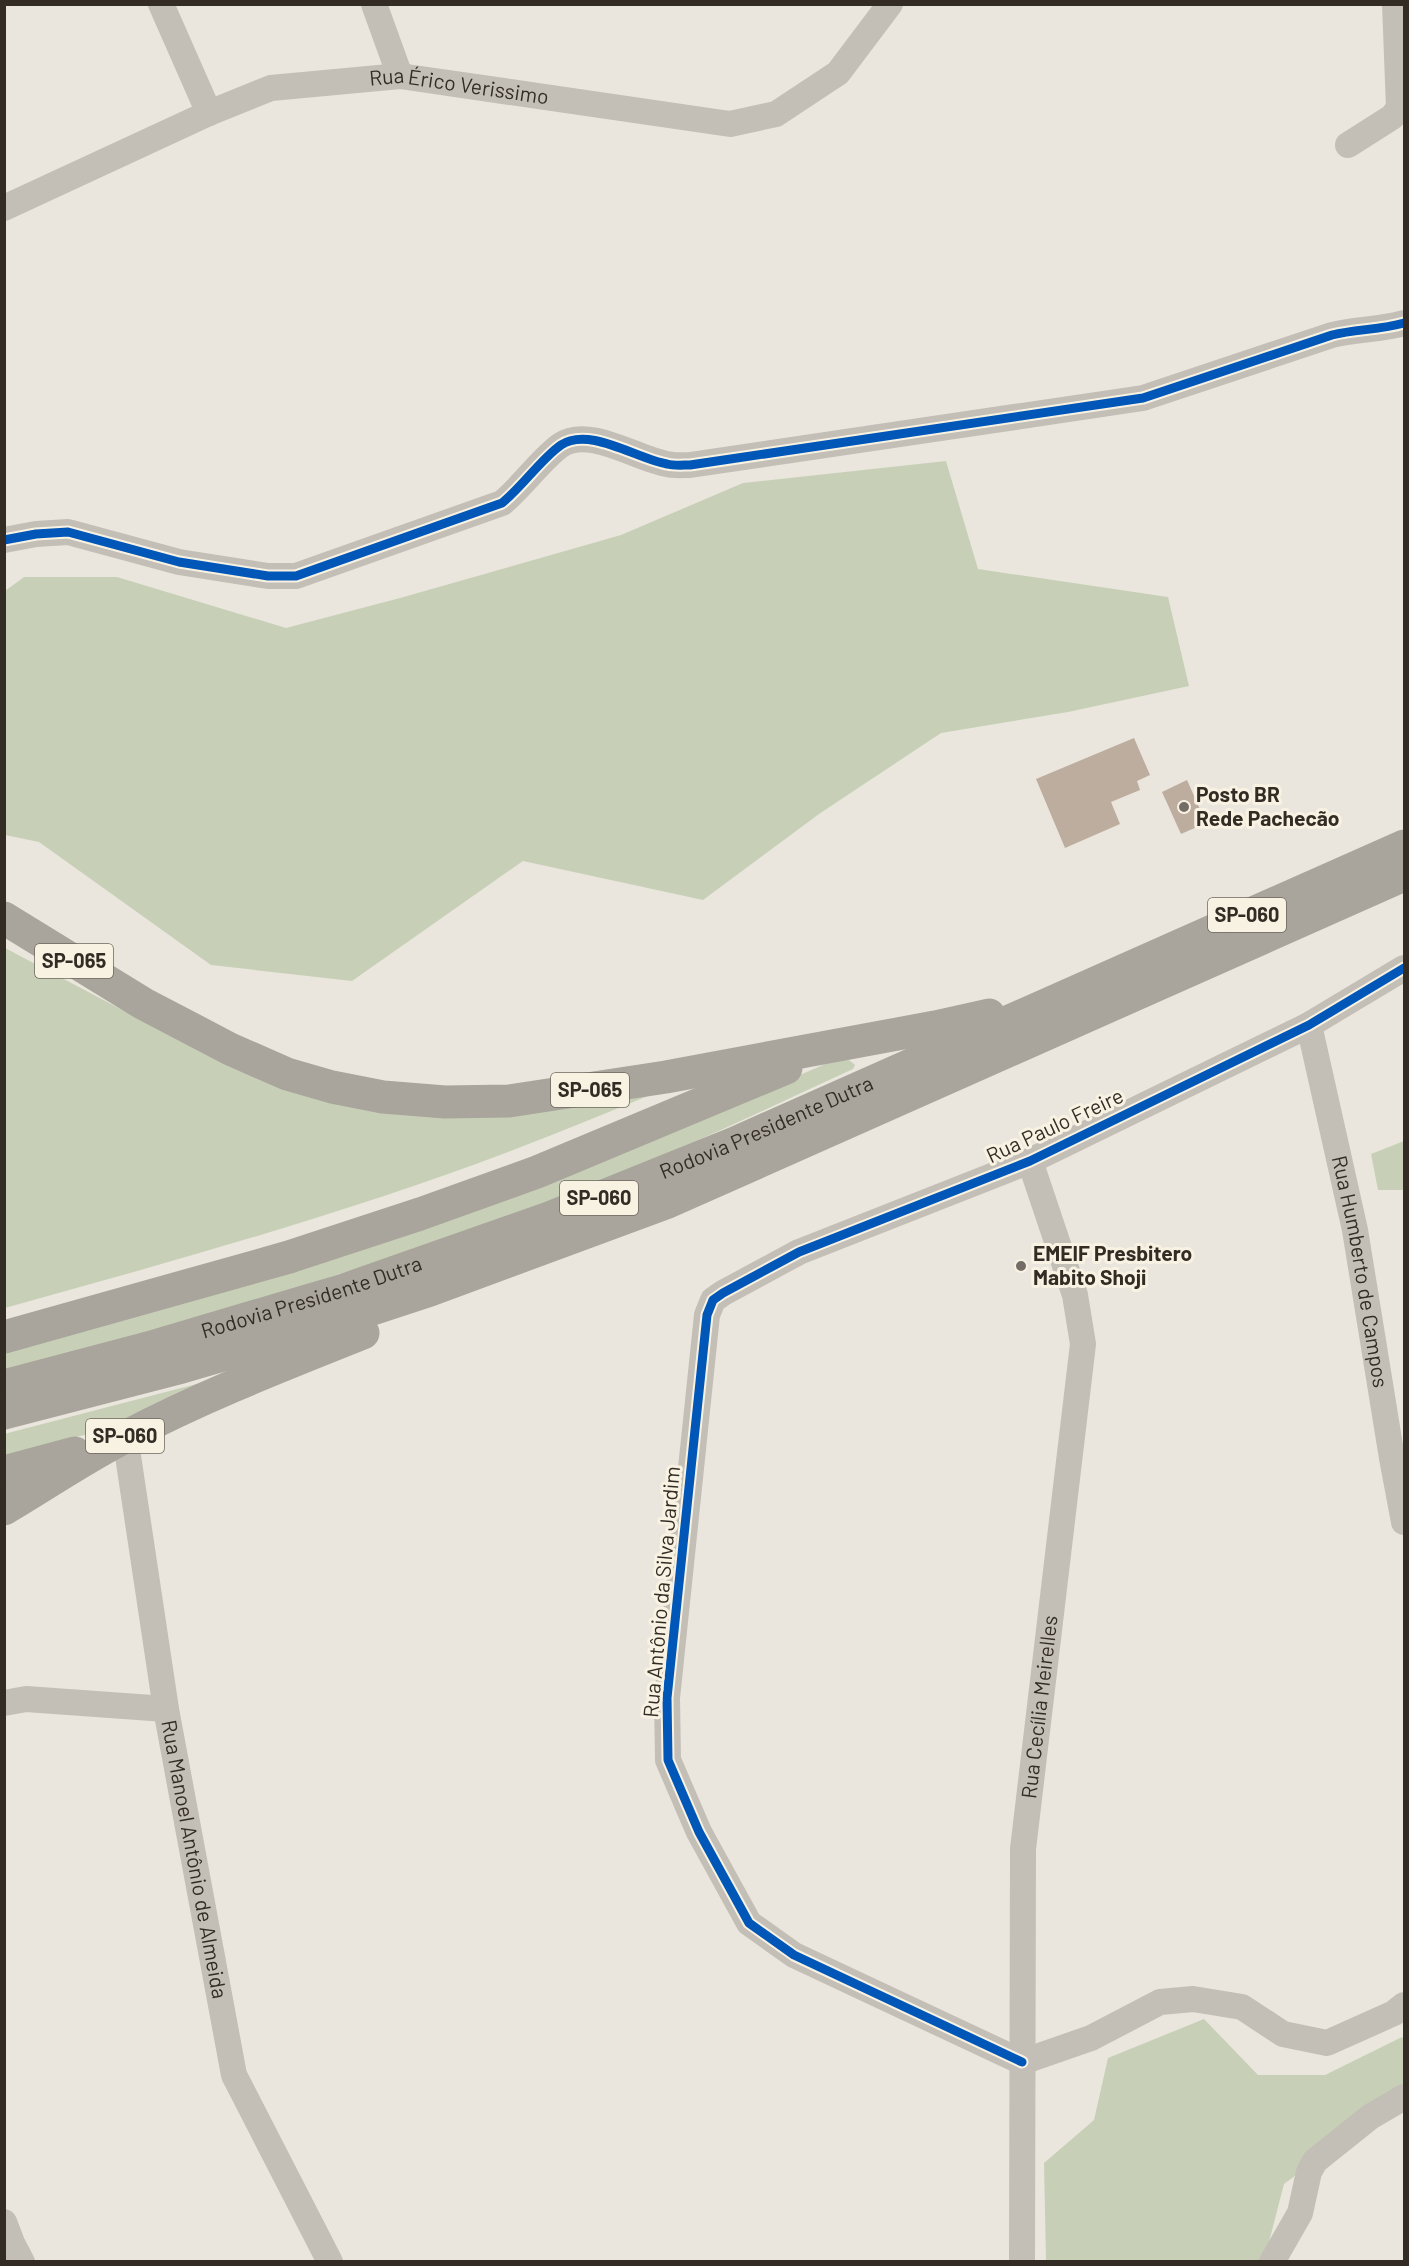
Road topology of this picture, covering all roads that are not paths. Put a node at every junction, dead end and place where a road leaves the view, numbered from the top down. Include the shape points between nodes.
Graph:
1 (161, 4) edge
2 (374, 4) edge
3 (890, 4) edge
4 (1395, 4) edge
5 (400, 76) junction
6 (209, 113) junction
7 (1348, 146) dead end
8 (4, 208) edge
9 (1404, 323) edge
10 (4, 540) edge
11 (1404, 827) edge
12 (1404, 846) edge
13 (1404, 875) edge
14 (1323, 881) junction
15 (4, 918) edge
16 (4, 938) edge
17 (1170, 948) junction
18 (1404, 968) edge
19 (144, 1004) junction
20 (1309, 1025) junction
21 (846, 1043) junction
22 (1030, 1161) junction
23 (668, 1202) junction
24 (713, 1300) joint
25 (4, 1337) edge
26 (4, 1386) edge
27 (4, 1413) edge
28 (125, 1436) junction
29 (4, 1472) edge
30 (4, 1509) edge
31 (1404, 1522) edge
32 (4, 1703) edge
33 (166, 1709) junction
34 (1404, 2005) edge
35 (1022, 2062) junction
36 (1404, 2097) edge
37 (4, 2222) edge
38 (21, 2262) edge
39 (330, 2262) edge
40 (1022, 2262) edge
41 (1272, 2262) edge

1 - 6 street
2 - 5 street
3 - 5 street, Rua Érico Verissimo via 838,73 776,114 730,124
4 - 7 street via 1400,108
5 - 6 street, Rua Érico Verissimo via 271,88
6 - 8 street, Rua Érico Verissimo
9 - 10 street via 1332,335 1143,398 690,465 667,464 597,441 576,439 558,447 515,493 496,506 296,576 268,576 179,562 68,532
11 - 14 highway
12 - 14 highway, Rodovia Presidente Dutra / SP-060
13 - 23 highway, Rodovia Presidente Dutra / SP-060
14 - 17 highway, Rodovia Presidente Dutra / SP-060
15 - 19 highway, SP-065
16 - 19 highway, SP-065
17 - 21 highway via 983,1017
17 - 26 highway, Rodovia Presidente Dutra / SP-060 via 735,1143 549,1218 344,1290
18 - 20 street, Rua Paulo Freire
19 - 21 highway, SP-065 via 287,1074 332,1087 445,1102 509,1101 579,1092
20 - 22 street, Rua Paulo Freire
20 - 31 street, Rua Humberto de Campos via 1355,1230
21 - 25 highway via 537,1172 420,1214 289,1257
22 - 24 street, Rua Paulo Freire via 799,1252
22 - 35 street, Rua Cecília Meirelles via 1075,1295 1083,1344 1023,1849
23 - 27 highway, Rodovia Presidente Dutra / SP-060 via 430,1290 316,1327
23 - 28 highway, SP-060 via 502,1278 253,1377
24 - 35 street, Rua Antônio da Silva Jardim via 706,1315 667,1698 668,1760 699,1832 749,1923 794,1955
28 - 29 highway
28 - 30 highway, SP-060
28 - 33 street, Rua Manoel Antônio de Almeida
32 - 33 street via 26,1699
33 - 39 street, Rua Manoel Antônio de Almeida via 234,2075
34 - 35 street via 1327,2043 1283,2034 1242,2007 1193,1999 1160,2002 1091,2038
35 - 40 street, Rua Cecília Meirelles
36 - 41 street via 1370,2116 1315,2161 1300,2213
37 - 38 street

